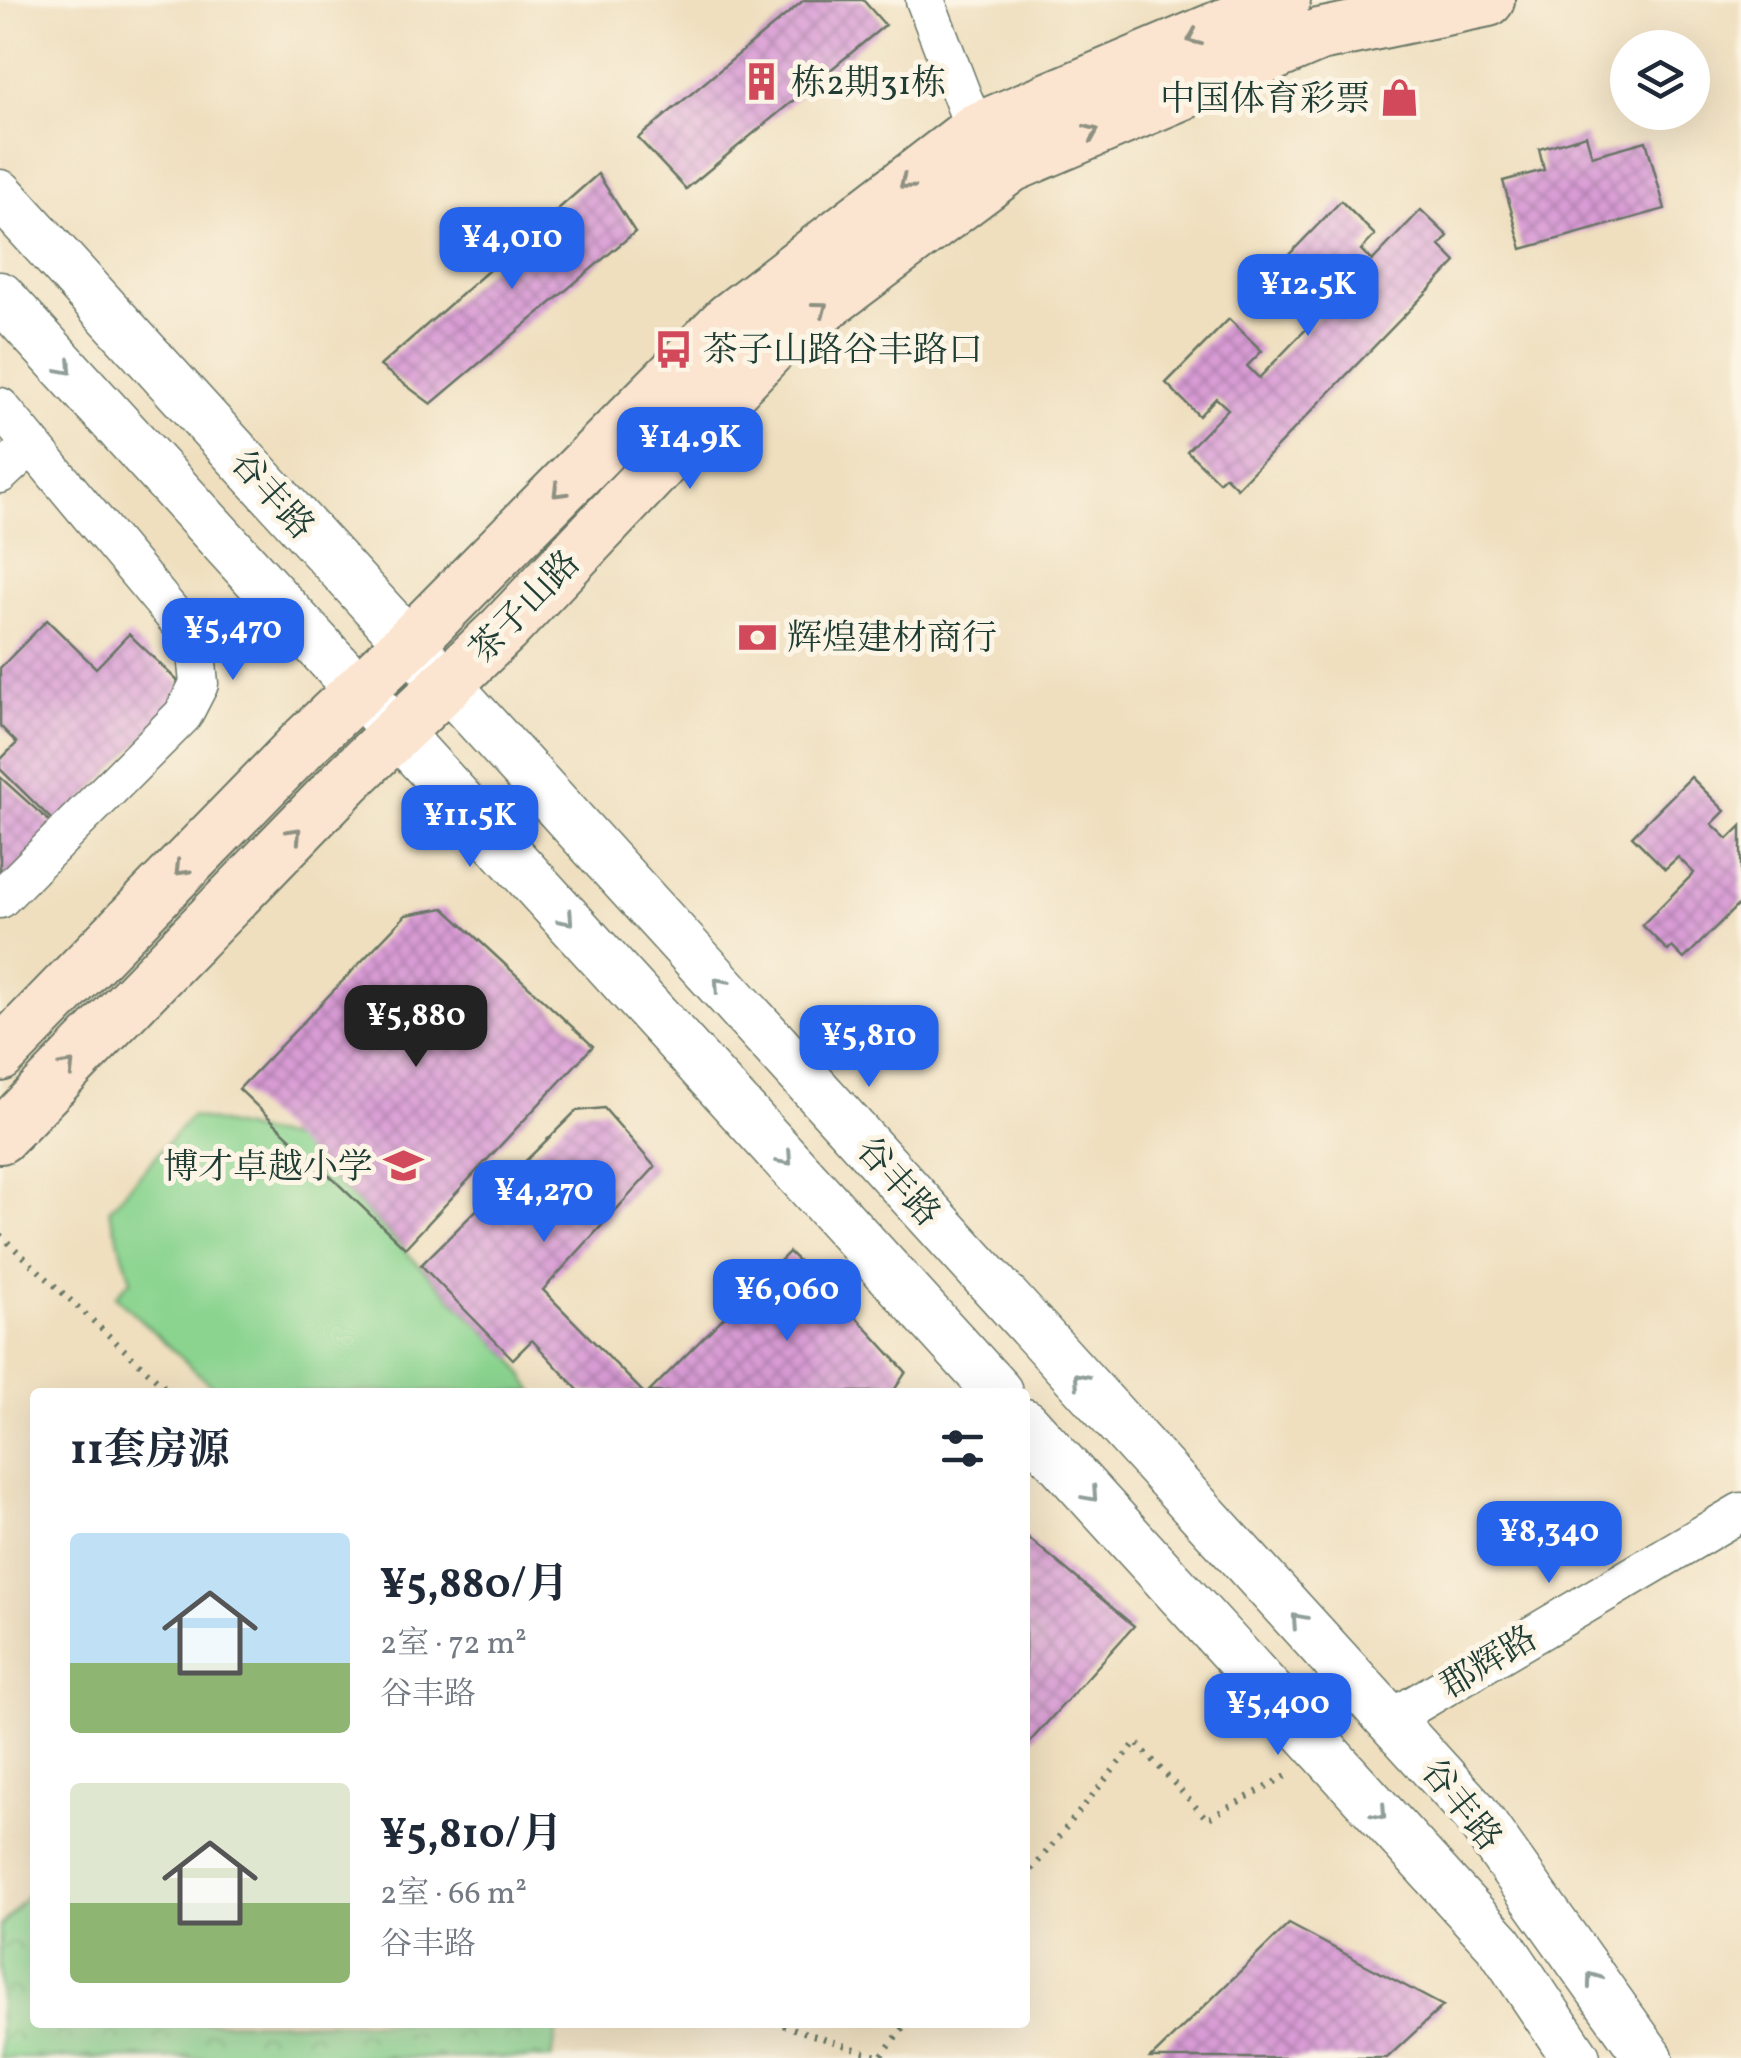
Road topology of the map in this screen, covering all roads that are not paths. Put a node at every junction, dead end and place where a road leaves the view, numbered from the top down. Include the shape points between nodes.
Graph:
1 (925, 0) edge
2 (1284, 0) edge
3 (1488, 0) edge
4 (975, 130) junction
5 (0, 194) edge
6 (0, 296) edge
7 (0, 407) edge
8 (31, 445) junction
9 (0, 474) edge
10 (408, 644) junction
11 (447, 684) junction
12 (360, 690) junction
13 (397, 732) junction
14 (0, 899) edge
15 (0, 1055) edge
16 (0, 1137) edge
17 (994, 1388) edge
18 (1030, 1428) edge
19 (1741, 1512) edge
20 (1390, 1720) junction
21 (1576, 2058) edge
22 (1649, 2058) edge

1 - 4 street
2 -> 4 main road, 茶子山路
11 -> 3 main road, 茶子山路 via 776,341 1011,166 1319,35
4 -> 10 main road, 茶子山路 via 729,319
5 - 10 street, 谷丰路
6 -> 12 street, 谷丰路
7 - 8 street
8 - 9 street
8 - 14 street via 195,641 199,684 182,715
10 - 11 street, 谷丰路
10 - 12 main road, 茶子山路
11 - 13 main road, 茶子山路
20 -> 11 street, 谷丰路
12 - 13 street, 谷丰路
12 -> 15 main road, 茶子山路
16 -> 13 main road, 茶子山路
13 -> 17 street, 谷丰路
18 -> 21 street, 谷丰路 via 1500,1945
19 - 20 street, 郡辉路
22 -> 20 street, 谷丰路 via 1473,1811

